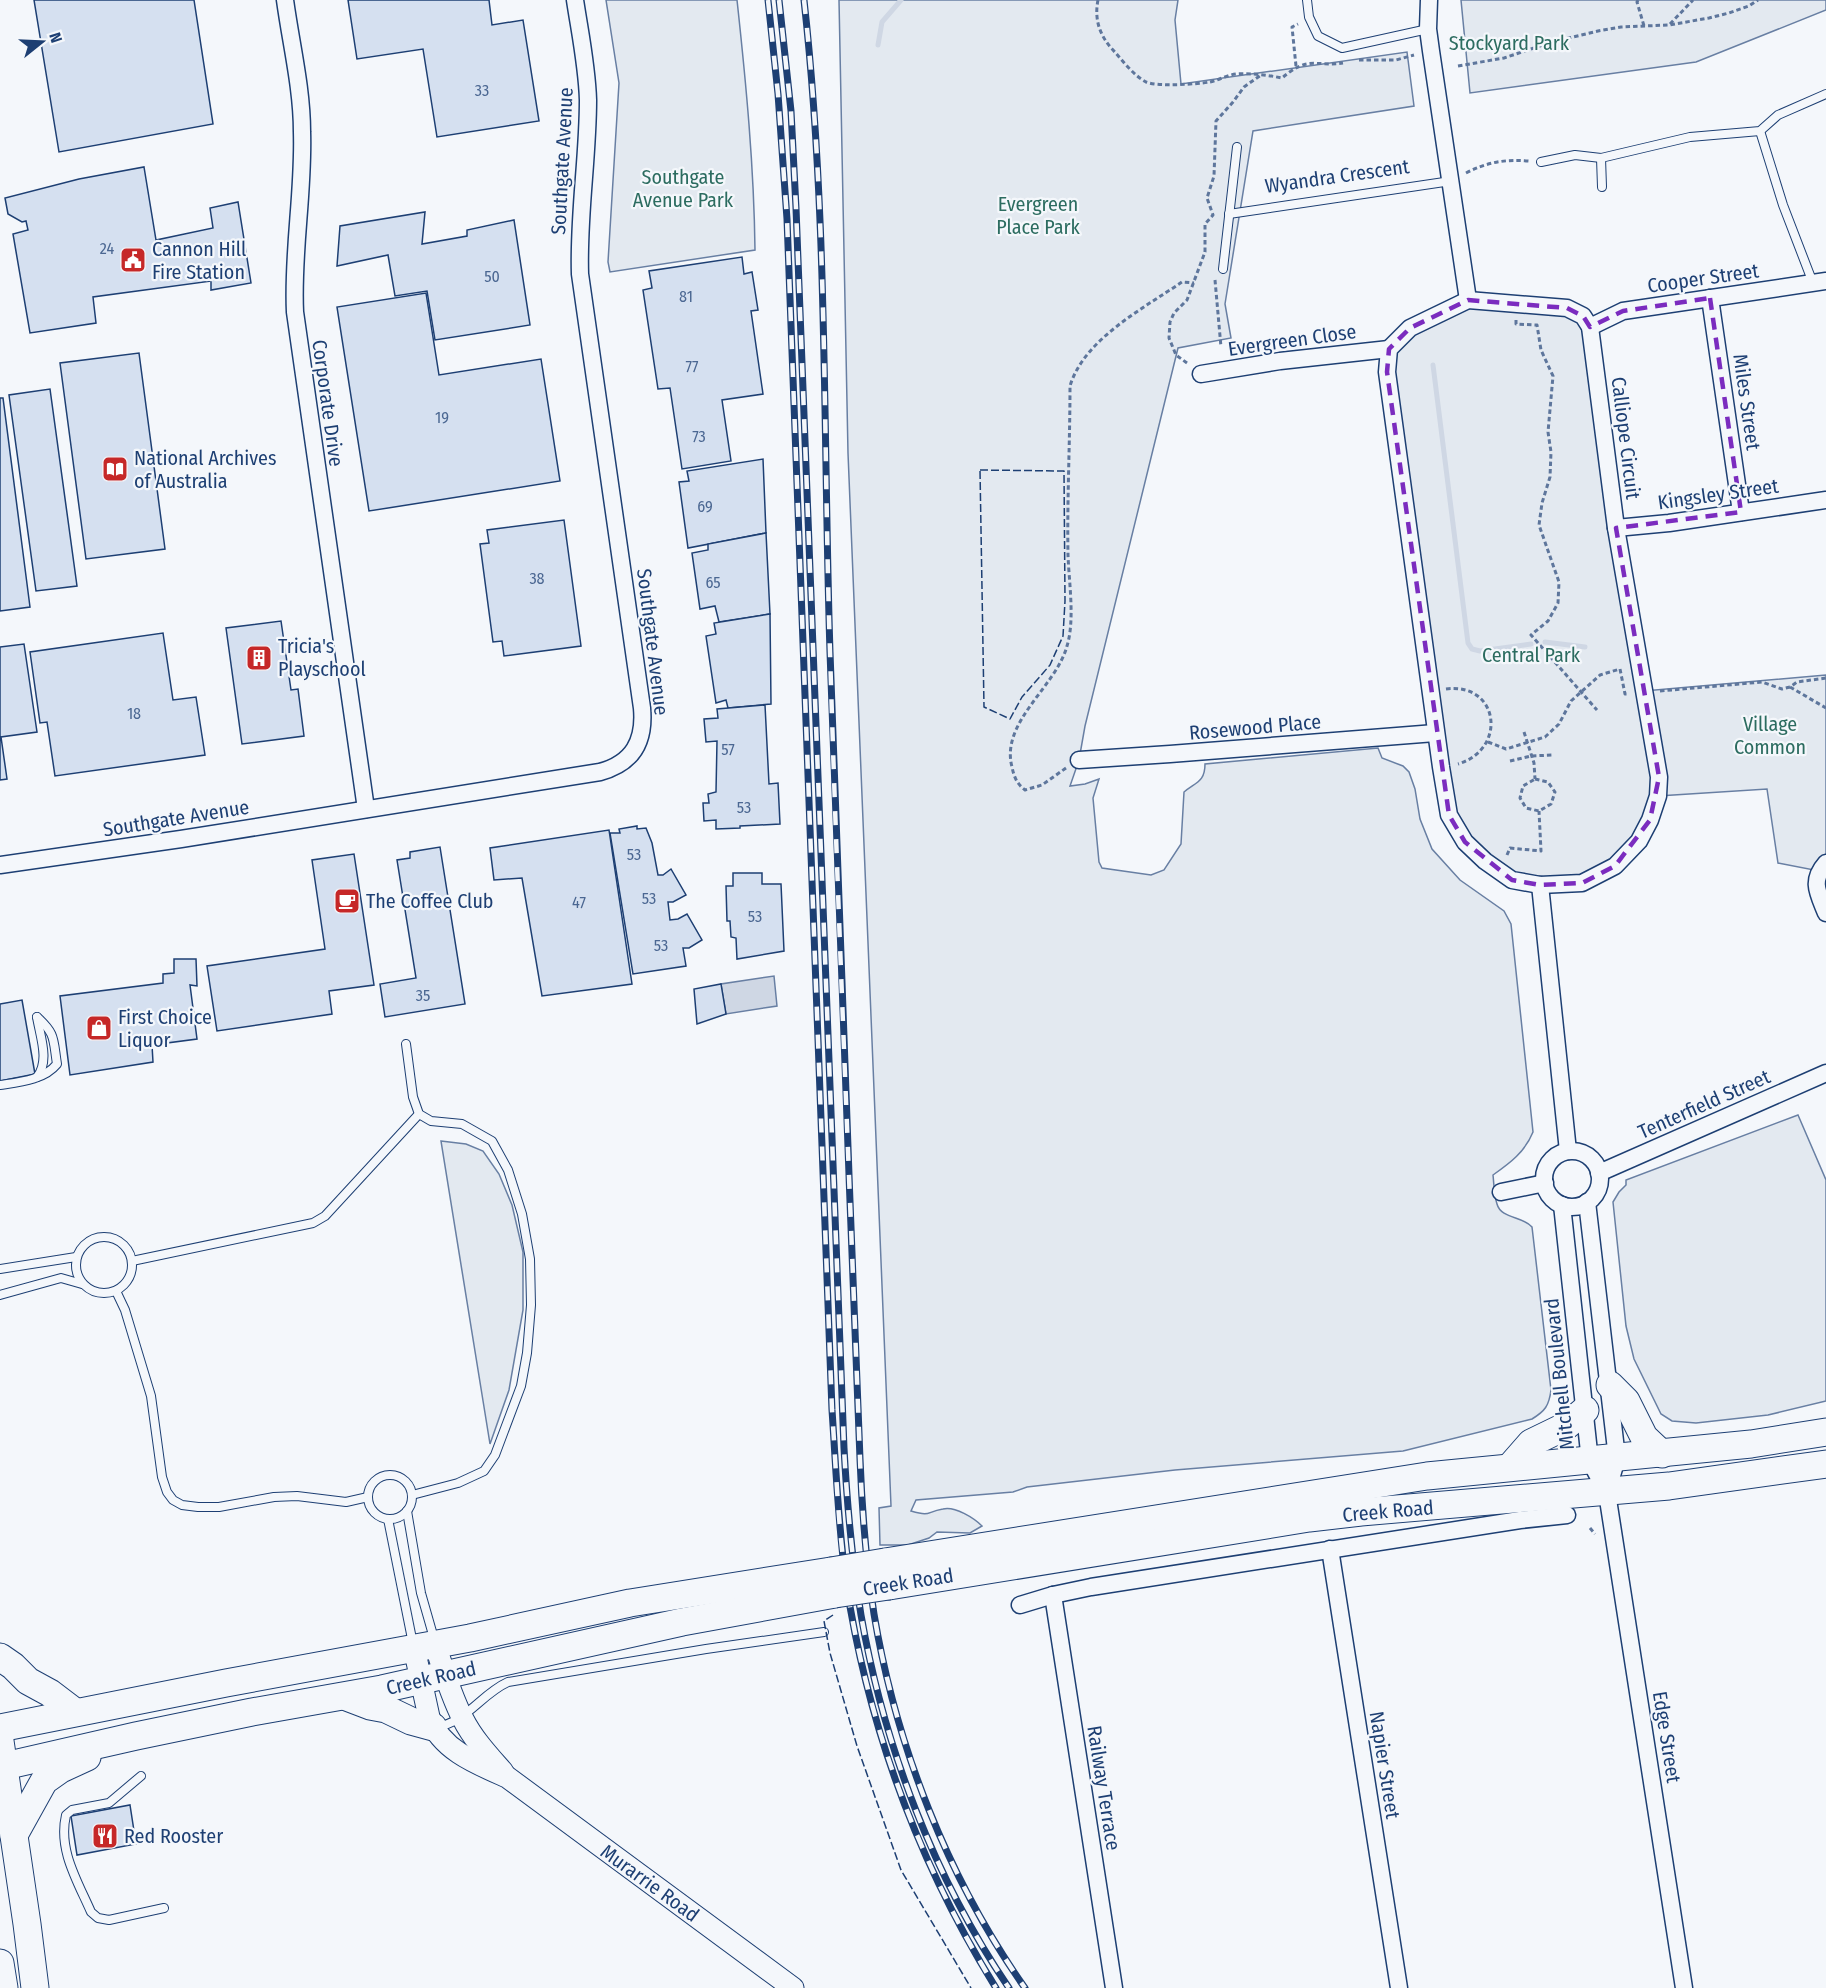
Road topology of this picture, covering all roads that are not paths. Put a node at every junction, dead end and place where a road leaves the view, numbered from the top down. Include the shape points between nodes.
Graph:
1 (285, 0) edge
2 (575, 0) edge
3 (1307, 0) edge
4 (1430, 0) edge
5 (1428, 29) junction
6 (1826, 94) edge
7 (1760, 131) junction
8 (1237, 147) dead end
9 (1601, 158) junction
10 (1541, 162) road end
11 (1451, 181) junction
12 (1602, 187) dead end
13 (1229, 214) junction
14 (1223, 269) road end
15 (1819, 282) edge
16 (1710, 298) junction
17 (1468, 300) junction
18 (1590, 327) junction
19 (1389, 349) junction
20 (1201, 374) road end
21 (1826, 500) edge
22 (1742, 512) junction
23 (1616, 528) junction
24 (1435, 733) junction
25 (1078, 760) road end
26 (366, 809) junction
27 (1826, 863) edge
28 (0, 865) edge
29 (1540, 885) junction
30 (1826, 913) edge
31 (37, 1017) dead end
32 (406, 1044) dead end
33 (1826, 1073) edge
34 (0, 1085) edge
35 (419, 1114) junction
36 (1568, 1151) junction
37 (1599, 1173) junction
38 (1545, 1183) junction
39 (1501, 1192) dead end
40 (1587, 1202) junction
41 (1562, 1205) junction
42 (76, 1257) junction
43 (132, 1261) junction
44 (0, 1269) edge
45 (82, 1284) junction
46 (116, 1291) junction
47 (0, 1295) edge
48 (1610, 1385) junction
49 (1585, 1410) junction
50 (1826, 1432) edge
51 (1662, 1454) junction
52 (1617, 1458) junction
53 (1590, 1461) junction
54 (1826, 1464) edge
55 (1510, 1467) junction
56 (1607, 1492) junction
57 (412, 1495) junction
58 (368, 1497) junction
59 (407, 1511) junction
60 (1567, 1515) dead end
61 (388, 1519) junction
62 (1330, 1549) junction
63 (887, 1574) junction
64 (833, 1582) junction
65 (1053, 1595) junction
66 (1020, 1605) dead end
67 (824, 1632) dead end
68 (425, 1646) junction
69 (0, 1657) edge
70 (433, 1677) junction
71 (343, 1696) junction
72 (75, 1712) junction
73 (462, 1716) junction
74 (433, 1727) junction
75 (0, 1728) edge
76 (113, 1740) junction
77 (1, 1758) edge
78 (141, 1776) dead end
79 (507, 1777) junction
80 (14, 1834) junction
81 (165, 1908) dead end
82 (0, 1963) edge
83 (4, 1988) edge
84 (35, 1988) edge
85 (793, 1988) edge
86 (1114, 1988) edge
87 (1399, 1988) edge
88 (1684, 1988) edge

1 - 26 street, Corporate Drive via 303,135 295,312
2 - 26 street, Southgate Avenue via 588,99 580,274 642,708 642,734 630,756 616,767 600,772
3 - 5 lane via 1309,17 1318,36 1341,48
4 - 5 street
5 - 11 street
6 - 7 lane via 1778,115
7 - 9 lane via 1690,137
7 - 15 lane via 1783,205
8 - 13 lane
9 - 10 lane via 1575,155
9 - 12 lane
11 - 13 lane, Wyandra Crescent
11 - 17 street
13 - 14 lane
15 - 16 street, Cooper Street
16 - 18 street, Cooper Street via 1623,310
16 - 22 street, Miles Street
17 - 18 street via 1567,308 1583,316
17 - 19 street via 1410,328
18 - 23 street, Calliope Circuit
19 - 20 street, Evergreen Close
19 - 24 street, Calliope Circuit via 1387,372
21 - 22 street, Kingsley Street
22 - 23 street, Kingsley Street
23 - 29 street, Calliope Circuit via 1659,777 1658,796 1639,841 1615,866 1582,883
24 - 25 street, Rosewood Place
24 - 29 street, Calliope Circuit via 1449,815 1465,842 1512,880
26 - 28 street, Southgate Avenue
27 - 30 street via 1819,871 1816,888
29 - 36 street
31 - 34 lane via 53,1036 57,1064 50,1073
32 - 35 lane
33 - 37 street, Tenterfield Street
35 - 43 lane via 325,1216 313,1223
35 - 57 lane via 431,1121 462,1124 492,1141 508,1170 522,1214 530,1259 531,1305 521,1386 495,1455 484,1471 458,1483
36 - 37 street via 1584,1154
36 - 38 street via 1552,1159
37 - 40 street via 1598,1190
38 - 39 street
38 - 41 street via 1550,1196
40 - 41 street via 1579,1206
40 - 48 street
41 - 49 street, Mitchell Boulevard
42 - 43 lane via 87,1241 105,1236 123,1244
42 - 44 lane
42 - 45 lane via 77,1276
43 - 46 lane via 129,1279
45 - 46 lane via 98,1293
45 - 47 lane via 61,1278
46 - 58 lane via 148,1385 162,1477 173,1500 182,1505 219,1507 274,1497 346,1502
48 - 51 main road via 1626,1401 1644,1437
48 - 52 street
49 - 53 street, Mitchell Boulevard
49 - 55 main road via 1566,1426 1531,1443
50 - 51 main road, Creek Road
51 - 52 main road, Creek Road
52 - 53 main road, Creek Road
52 - 56 street
53 - 55 main road, Creek Road
53 - 56 street, Mitchell Boulevard
54 - 56 main road, Creek Road
55 - 63 main road, Creek Road via 1427,1476
56 - 63 main road, Creek Road via 1309,1518
56 - 88 street, Edge Street
57 - 58 lane via 400,1476 385,1474 372,1482
57 - 59 lane
58 - 61 lane via 371,1509
59 - 61 lane
59 - 68 lane via 421,1593
60 - 62 street, Creek Road
61 - 68 lane
62 - 65 street, Creek Road
62 - 87 street, Napier Street
63 - 64 main road, Creek Road, bridge
64 - 68 main road, Creek Road via 630,1603
64 - 70 main road, Creek Road via 693,1620
65 - 66 street, Creek Road
65 - 86 street, Railway Terrace
67 - 73 lane, Creek Road via 508,1682
68 - 70 street, Murarrie Road
68 - 72 main road, Creek Road
69 - 72 main road
70 - 71 main road, Creek Road
70 - 73 street, Murarrie Road
70 - 74 street, Murarrie Road
71 - 74 main road
71 - 76 main road, Creek Road
72 - 75 main road, Creek Road
73 - 74 lane, Creek Road
73 - 79 street, Murarrie Road
74 - 79 street, Murarrie Road via 445,1742 473,1762
76 - 77 main road, Creek Road
76 - 80 main road via 44,1781
77 - 80 main road
78 - 81 lane via 109,1803 72,1810 66,1815 64,1851 91,1912 98,1918 109,1920
79 - 85 street, Murarrie Road
80 - 84 main road
82 - 83 main road

